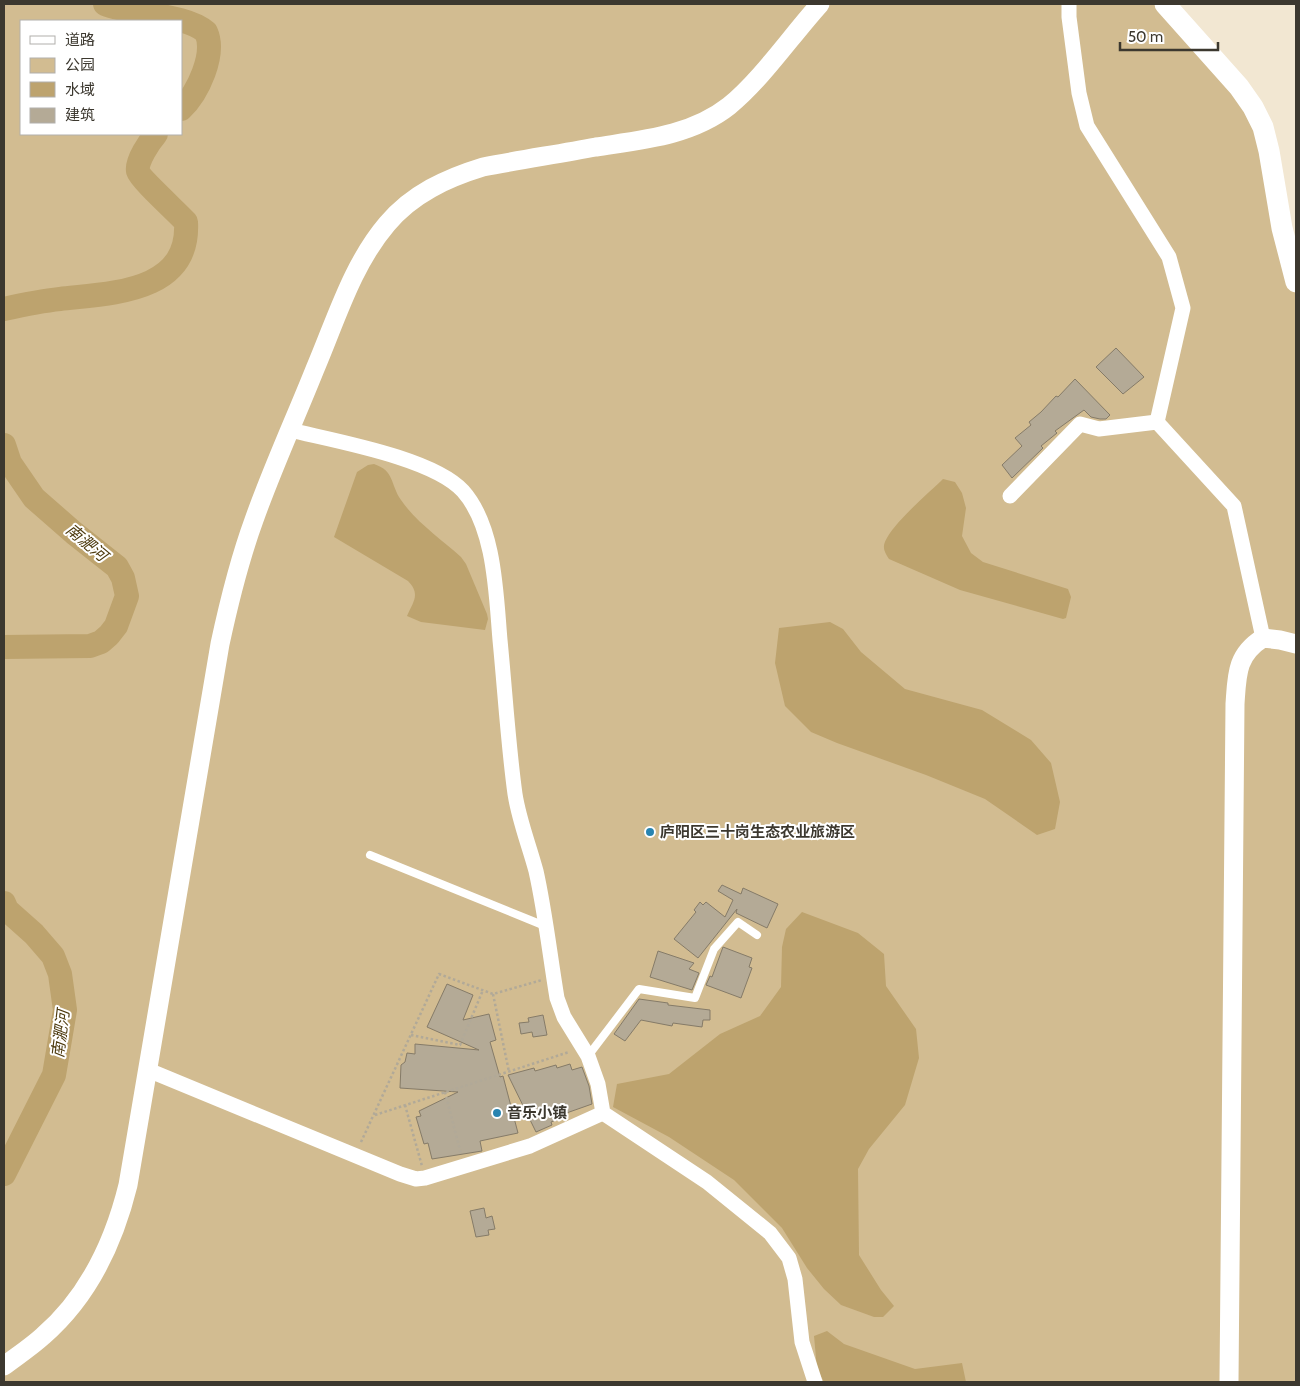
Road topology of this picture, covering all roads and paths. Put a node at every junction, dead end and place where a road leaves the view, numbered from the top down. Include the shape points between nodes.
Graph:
1 (820, 4) edge
2 (1069, 4) edge
3 (1165, 4) edge
4 (1296, 282) edge
5 (1157, 422) junction
6 (290, 430) junction
7 (1010, 496) dead end
8 (1263, 638) junction
9 (1296, 644) edge
10 (370, 855) dead end
11 (545, 926) junction
12 (757, 935) dead end
13 (553, 976) junction
14 (483, 990) junction
15 (493, 994) junction
16 (411, 1035) junction
17 (585, 1052) junction
18 (148, 1070) junction
19 (509, 1072) junction
20 (445, 1092) junction
21 (406, 1105) junction
22 (604, 1113) junction
23 (374, 1115) junction
24 (355, 1155) junction
25 (465, 1166) junction
26 (425, 1178) junction
27 (4, 1366) edge
28 (815, 1382) edge
29 (1229, 1382) edge

1 - 6 street via 750,86 729,106 692,128 483,166 440,182 406,206 388,222 364,256
2 - 5 street via 1079,93 1087,126 1169,257 1183,308
3 - 4 main road via 1240,87 1263,127
5 - 7 street via 1099,429 1080,424
5 - 8 street via 1234,506
6 - 11 street via 375,450 428,468 462,490 473,504 489,550 515,796 536,873
6 - 18 street via 255,518 232,588
8 - 9 street
8 - 29 street via 1246,651 1241,661 1235,704
10 - 11 lane
11 - 13 street
12 - 17 lane via 738,922 714,949 695,998 639,989
13 - 15 path
13 - 17 street via 564,1017
14 - 15 path
14 - 16 path via 460,1045
14 - 16 path via 439,974
15 - 19 path
16 - 23 path
17 - 19 path
17 - 22 street via 598,1084
18 - 24 street
18 - 27 street via 122,1211 98,1268 64,1316
19 - 20 path
20 - 21 path
20 - 25 path
21 - 23 path
21 - 26 path
22 - 25 street via 530,1146
22 - 28 street via 707,1182 770,1233 791,1265 802,1342
23 - 24 path
24 - 26 street via 409,1177
25 - 26 street

